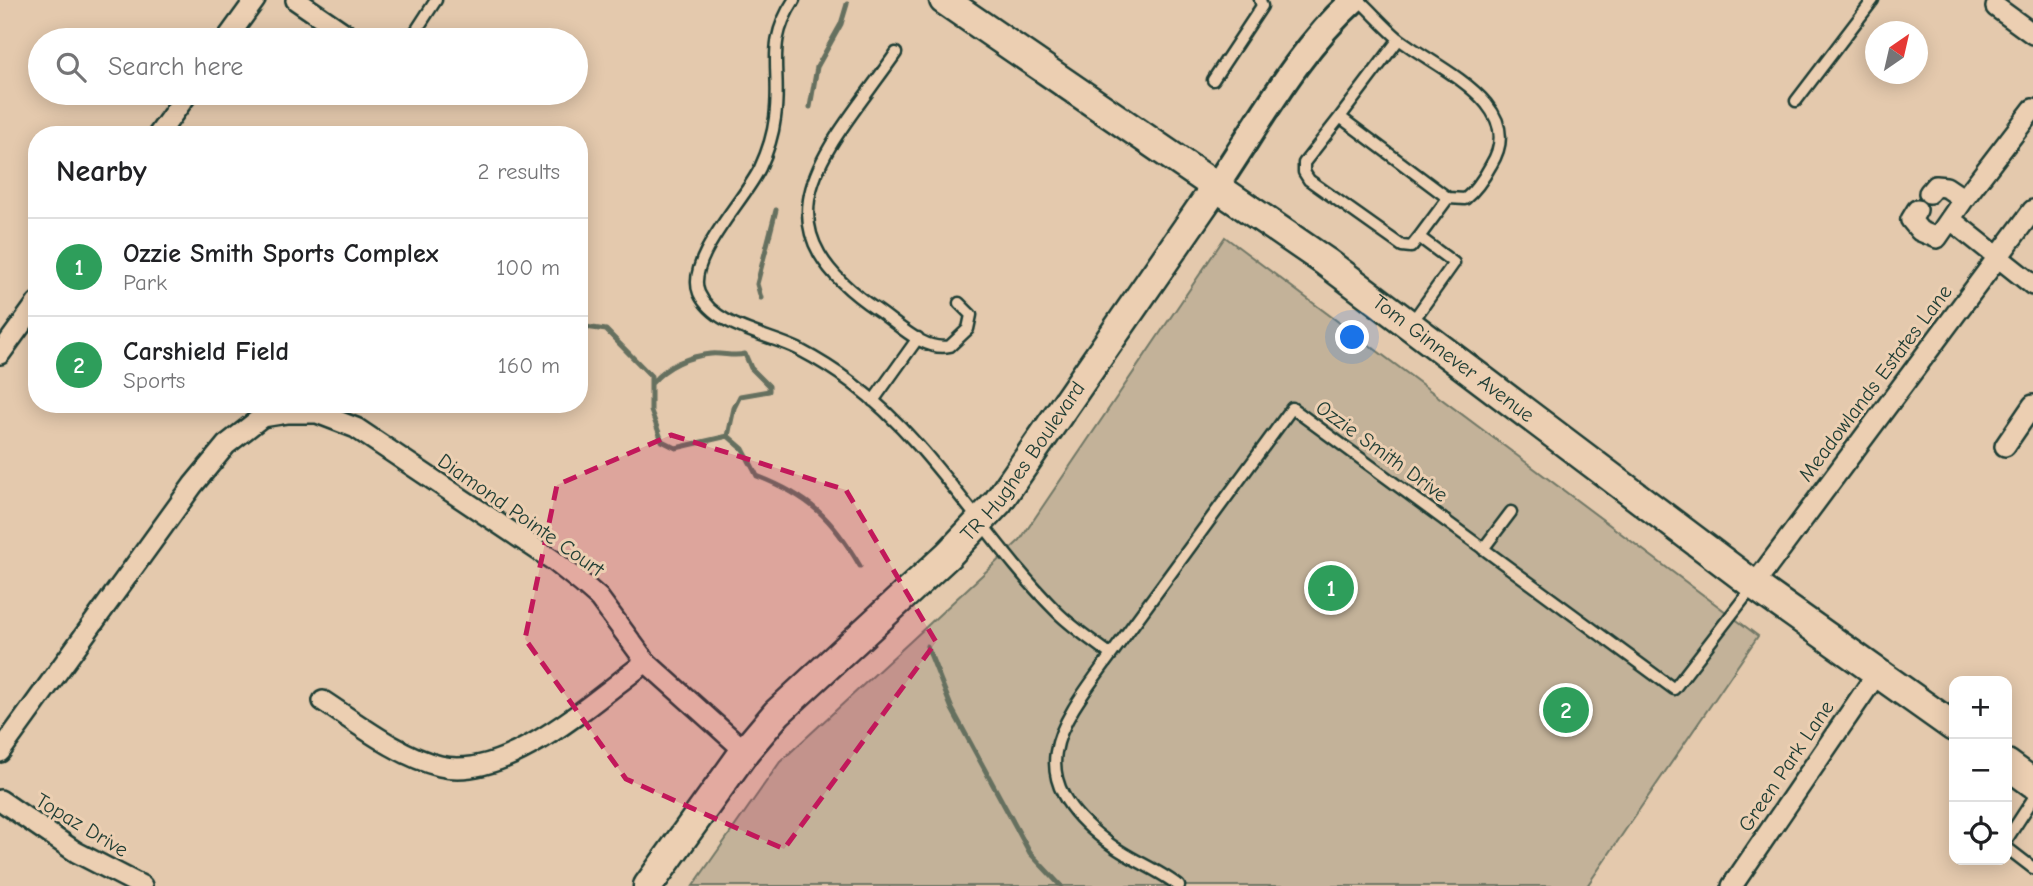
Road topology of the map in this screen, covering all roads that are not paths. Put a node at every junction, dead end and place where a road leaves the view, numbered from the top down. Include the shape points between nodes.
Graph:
1 (255, 0) edge
2 (296, 0) edge
3 (436, 0) edge
4 (794, 0) edge
5 (944, 0) edge
6 (1260, 0) edge
7 (1357, 0) edge
8 (1873, 0) edge
9 (1996, 7) dead end
10 (235, 28) edge
11 (337, 28) edge
12 (418, 28) edge
13 (2033, 34) edge
14 (1399, 39) junction
15 (896, 53) dead end
16 (1213, 80) dead end
17 (1796, 101) dead end
18 (179, 105) edge
19 (2033, 109) edge
20 (1339, 117) junction
21 (164, 126) edge
22 (1217, 185) junction
23 (1929, 193) dead end
24 (1448, 198) junction
25 (1964, 199) junction
26 (2033, 209) edge
27 (1917, 210) dead end
28 (1950, 219) junction
29 (1419, 237) junction
30 (1996, 258) junction
31 (2033, 285) edge
32 (959, 303) dead end
33 (28, 315) edge
34 (1410, 325) junction
35 (918, 338) junction
36 (0, 354) edge
37 (873, 401) junction
38 (2033, 405) edge
39 (257, 413) edge
40 (282, 413) edge
41 (314, 413) edge
42 (2005, 446) dead end
43 (1511, 512) dead end
44 (981, 521) junction
45 (1483, 549) junction
46 (1754, 585) junction
47 (1111, 655) junction
48 (646, 663) junction
49 (1878, 672) junction
50 (323, 701) dead end
51 (1949, 723) edge
52 (745, 751) junction
53 (0, 752) edge
54 (2012, 768) edge
55 (2033, 783) edge
56 (2033, 799) edge
57 (0, 800) edge
58 (2012, 831) edge
59 (2012, 852) edge
60 (2033, 868) edge
61 (142, 886) edge
62 (648, 886) edge
63 (1179, 886) edge
64 (1732, 886) edge

1 - 10 street
2 - 11 street
3 - 12 lane
4 - 37 lane via 776,39 775,117 769,145 750,186 699,265 695,280 707,307 719,316 797,349
5 - 22 main road, Tom Ginnever Avenue
6 - 16 lane via 1262,6
7 - 14 lane
7 - 22 street, TR Hughes Boulevard via 1335,17
8 - 17 lane
9 - 13 street
14 - 20 lane
14 - 24 lane via 1482,97 1500,130 1500,150 1472,194 1465,199
15 - 35 lane via 814,174 808,209 811,234 825,267 857,296
18 - 21 street
19 - 25 street
20 - 24 lane
20 - 29 lane via 1304,163 1304,172 1402,246 1411,247
22 - 34 main road, Tom Ginnever Avenue
22 - 44 main road, TR Hughes Boulevard via 1045,438
23 - 25 street via 1935,186 1946,187
24 - 29 lane
25 - 28 street
26 - 30 street, Meadowlands Estates Lane
27 - 28 street via 1911,220 1920,231 1937,237
28 - 30 street
29 - 34 lane via 1454,263
30 - 31 street
30 - 46 street, Meadowlands Estates Lane
32 - 35 lane via 971,315 960,340 942,348
33 - 36 street
34 - 46 main road, Tom Ginnever Avenue
35 - 37 lane
37 - 44 lane
38 - 42 street
39 - 40 street, Diamond Pointe Court via 262,417
39 - 53 street, Diamond Pointe Court via 193,485
41 - 48 street, Diamond Pointe Court via 356,428 553,560 599,598
43 - 45 lane
44 - 47 lane via 1058,612
44 - 52 main road, TR Hughes Boulevard via 776,713
45 - 46 lane, Ozzie Smith Drive via 1674,689
45 - 47 lane, Ozzie Smith Drive via 1292,408
46 - 49 main road, Tom Ginnever Avenue
47 - 63 lane via 1068,714 1055,742 1055,770 1063,798 1106,842
48 - 50 street via 533,744 480,768 440,766 386,743
48 - 52 street, Diamond Pointe Court
49 - 51 main road, Tom Ginnever Avenue
49 - 64 street, Green Park Lane
52 - 62 main road, TR Hughes Boulevard
54 - 55 main road
56 - 58 lane
57 - 61 street, Topaz Drive via 76,852
59 - 60 lane

